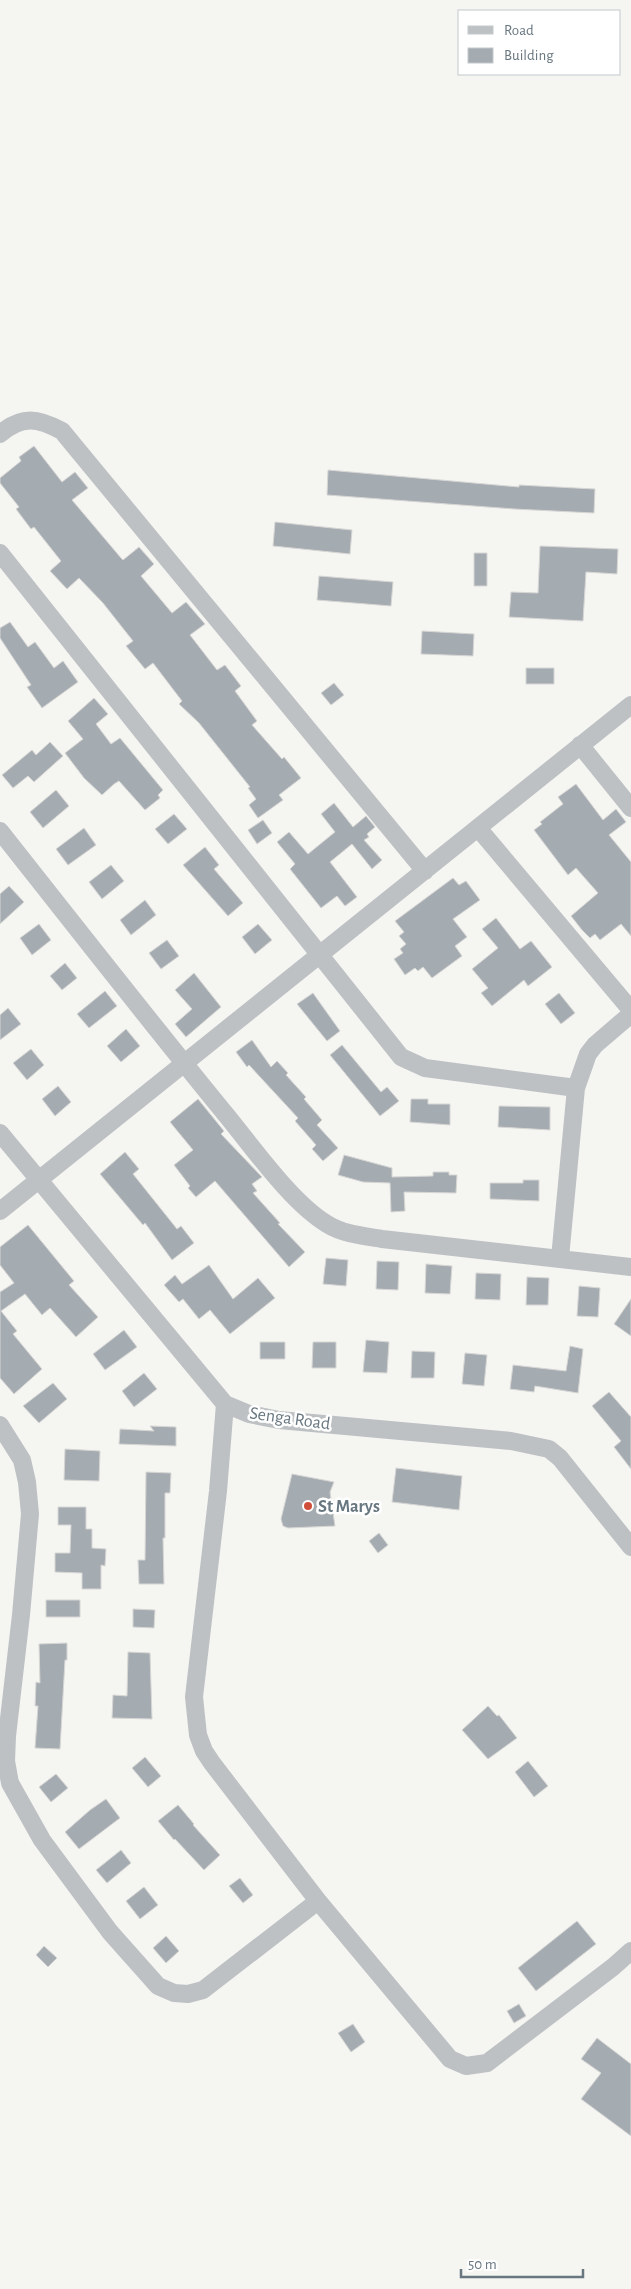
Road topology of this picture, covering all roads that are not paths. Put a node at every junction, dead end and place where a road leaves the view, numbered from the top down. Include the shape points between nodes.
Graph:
1 (0, 434) edge
2 (0, 553) edge
3 (631, 705) edge
4 (580, 745) junction
5 (631, 808) edge
6 (478, 828) junction
7 (0, 831) edge
8 (425, 870) junction
9 (320, 955) junction
10 (631, 1010) edge
11 (631, 1014) edge
12 (183, 1063) junction
13 (576, 1088) junction
14 (0, 1133) edge
15 (38, 1179) junction
16 (0, 1211) edge
17 (560, 1258) junction
18 (631, 1267) edge
19 (225, 1404) junction
20 (0, 1425) edge
21 (631, 1547) edge
22 (318, 1901) junction
23 (631, 1951) edge

1 - 8 street via 15,423 38,420 62,431
2 - 9 street
3 - 4 street
4 - 5 street
4 - 6 street
6 - 8 street
6 - 10 street
7 - 12 street
8 - 9 street
9 - 12 street
9 - 13 street via 397,1053 407,1061 433,1069
11 - 13 street via 588,1054
12 - 15 street
12 - 17 street via 277,1177 327,1225 342,1232 382,1239
13 - 17 street
14 - 15 street, Senga Road
15 - 16 street
15 - 19 street, Senga Road
17 - 18 street
19 - 21 street, Senga Road via 264,1418 511,1441 549,1450 560,1458
19 - 22 street via 194,1697 198,1735 212,1763
20 - 22 street via 22,1460 30,1514 6,1761 10,1783 42,1840 110,1932 158,1986 174,1993 203,1990
22 - 23 street via 450,2059 466,2066 487,2063

